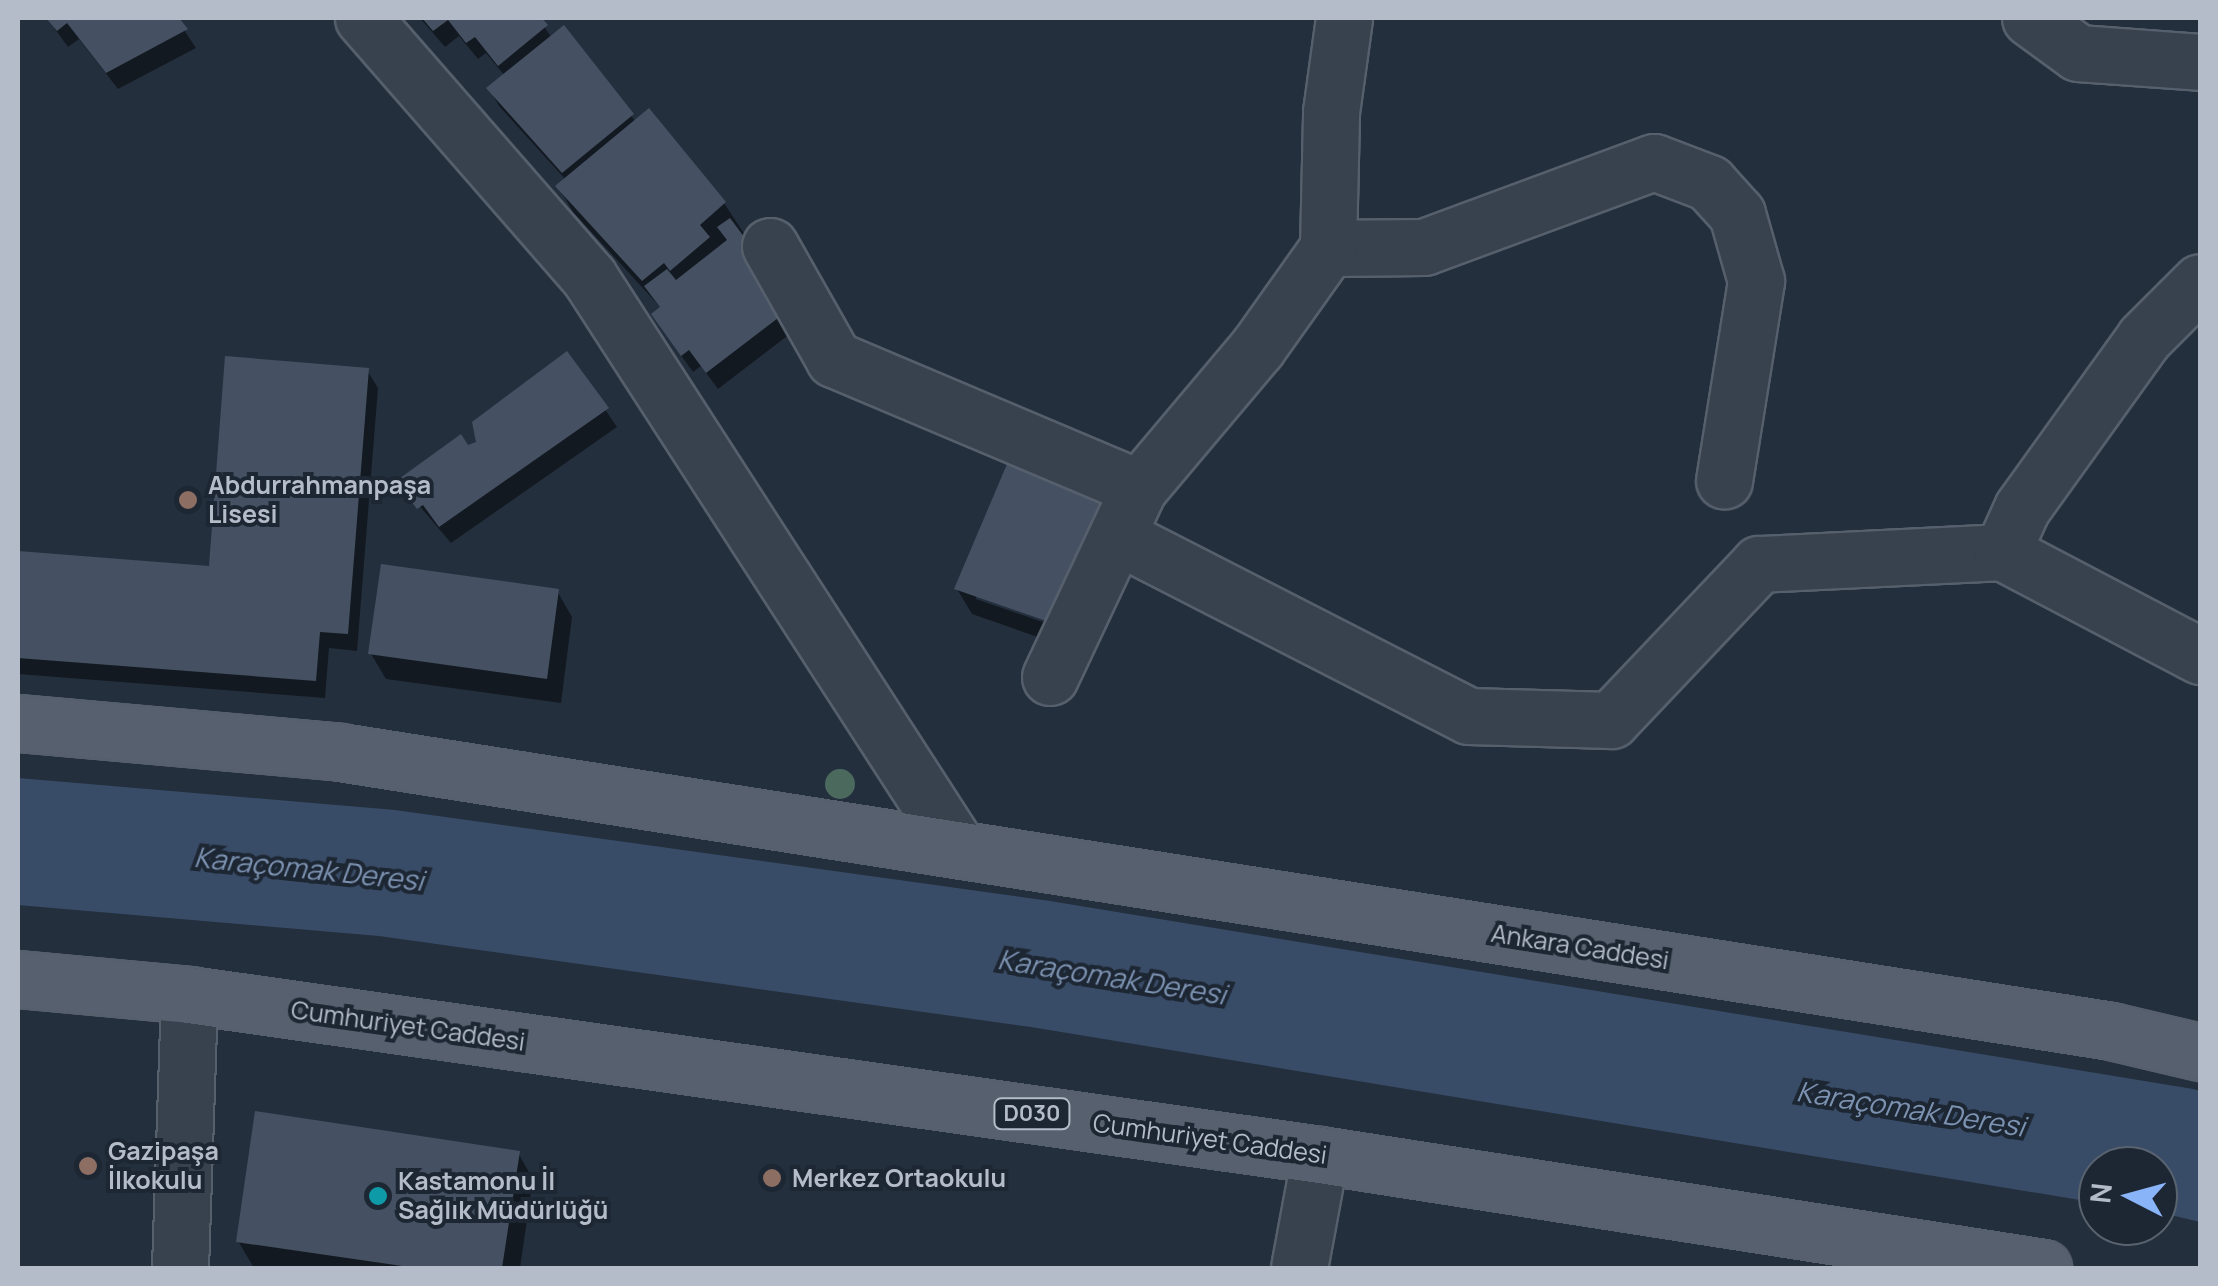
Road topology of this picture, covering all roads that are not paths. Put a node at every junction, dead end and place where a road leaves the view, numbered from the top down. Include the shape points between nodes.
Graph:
1 (363, 18) edge
2 (1344, 18) edge
3 (2030, 18) edge
4 (2200, 62) edge
5 (770, 246) dead end
6 (1328, 248) junction
7 (2200, 282) edge
8 (1724, 480) dead end
9 (1128, 512) junction
10 (2002, 552) junction
11 (2200, 656) edge
12 (1050, 677) dead end
13 (18, 723) edge
14 (958, 848) junction
15 (18, 979) edge
16 (188, 995) junction
17 (2200, 1052) edge
18 (1320, 1154) junction
19 (180, 1268) edge
20 (1299, 1268) edge
21 (2043, 1268) edge

1 - 14 street via 590,277
2 - 6 street via 1331,112
3 - 4 street via 2078,53
5 - 9 street via 834,359
6 - 8 street via 1424,246 1654,162 1709,183 1736,214 1756,282
6 - 9 street
7 - 10 street via 2144,338 2022,508
9 - 10 street via 1469,716 1612,720 1759,564
9 - 12 street
10 - 11 street
13 - 14 main road, Ankara Caddesi via 340,752
14 - 17 main road, Ankara Caddesi via 2112,1031
15 - 16 main road, Cumhuriyet Caddesi / D030
16 - 18 main road, Cumhuriyet Caddesi / D030
16 - 19 street
18 - 20 street
18 - 21 main road, Cumhuriyet Caddesi / D030

